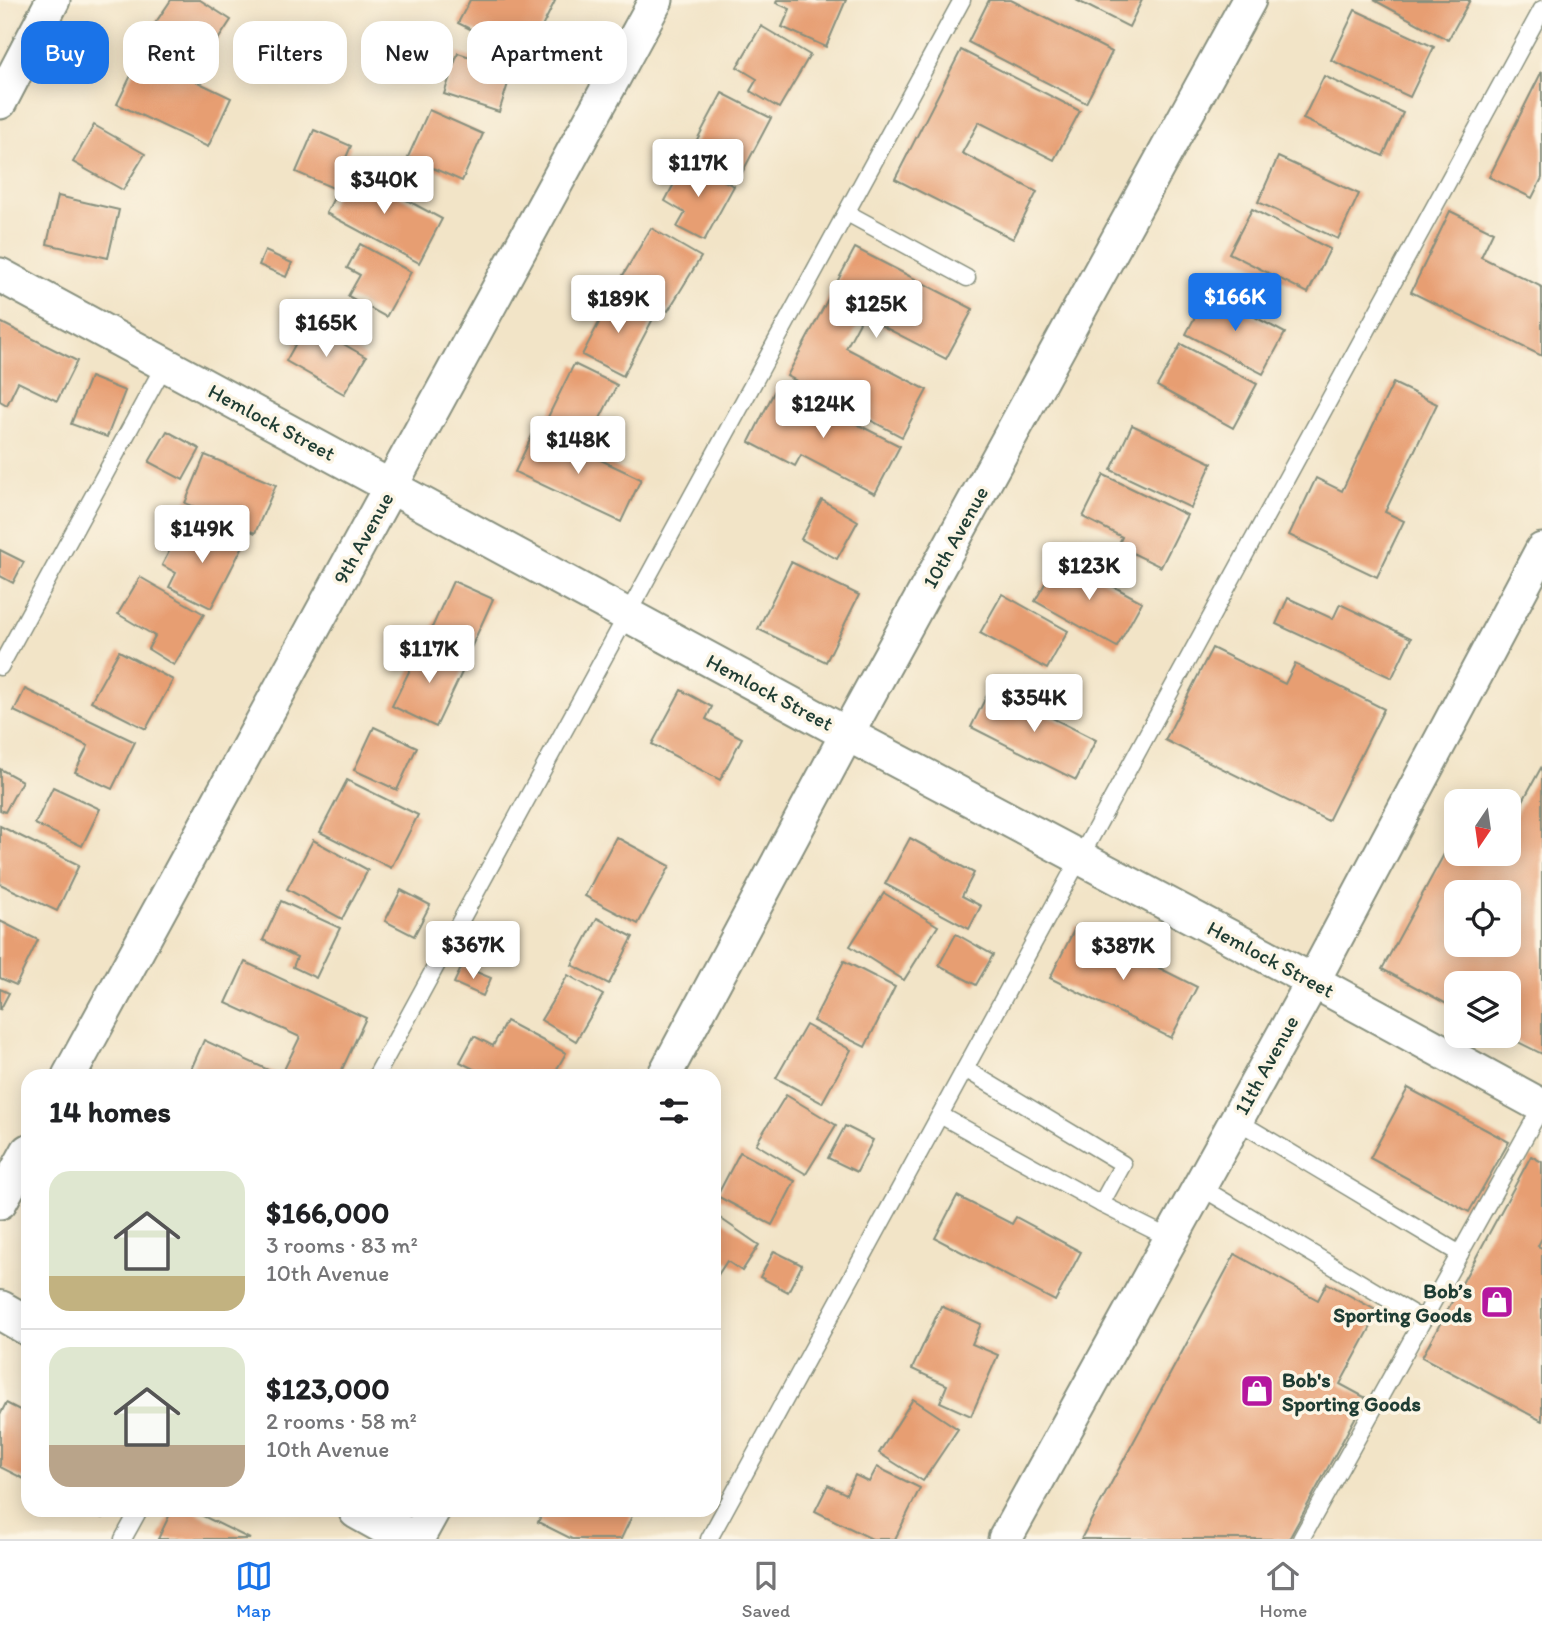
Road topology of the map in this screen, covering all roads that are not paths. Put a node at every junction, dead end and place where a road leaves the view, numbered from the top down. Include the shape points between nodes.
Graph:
1 (53, 0) edge
2 (656, 0) edge
3 (962, 0) edge
4 (1249, 0) edge
5 (1542, 9) edge
6 (0, 102) edge
7 (847, 212) junction
8 (0, 275) edge
9 (967, 278) dead end
10 (165, 365) junction
11 (391, 486) junction
12 (1542, 550) edge
13 (627, 615) junction
14 (0, 667) edge
15 (847, 734) junction
16 (1080, 858) junction
17 (1313, 981) junction
18 (73, 1069) edge
19 (380, 1069) edge
20 (668, 1069) edge
21 (965, 1069) junction
22 (1542, 1106) edge
23 (940, 1115) junction
24 (1236, 1120) junction
25 (21, 1164) edge
26 (1199, 1186) junction
27 (0, 1202) edge
28 (1101, 1204) junction
29 (1171, 1239) junction
30 (1460, 1254) junction
31 (0, 1310) edge
32 (1423, 1320) junction
33 (21, 1322) edge
34 (135, 1517) edge
35 (371, 1517) edge
36 (429, 1517) edge
37 (721, 1517) edge
38 (721, 1517) edge
39 (123, 1539) edge
40 (410, 1539) edge
41 (417, 1539) edge
42 (709, 1539) edge
43 (1005, 1539) edge
44 (1301, 1539) edge

1 - 6 street
2 - 11 street, 9th Avenue
3 - 7 lane
4 - 15 street, 10th Avenue
5 - 16 lane
7 - 9 lane
7 - 13 lane
8 - 10 street, Hemlock Street
10 - 11 street, Hemlock Street
10 - 14 lane
11 - 13 street, Hemlock Street
11 - 18 street, 9th Avenue
12 - 17 street, 11th Avenue
13 - 15 street, Hemlock Street
13 - 19 lane
15 - 16 street, Hemlock Street
15 - 20 street, 10th Avenue
16 - 17 street, Hemlock Street
16 - 21 lane
17 - 22 street, Hemlock Street
17 - 24 street, 11th Avenue
21 - 23 lane
21 - 28 lane via 1123,1164
22 - 30 lane
23 - 28 lane
23 - 37 lane
24 - 26 street, 11th Avenue
24 - 30 lane
25 - 27 street
26 - 29 street, 11th Avenue
26 - 32 lane
28 - 29 lane
29 - 43 street, 11th Avenue
30 - 32 lane
31 - 33 street
32 - 44 lane
34 - 39 lane
35 - 40 street
36 - 41 street
38 - 42 lane

